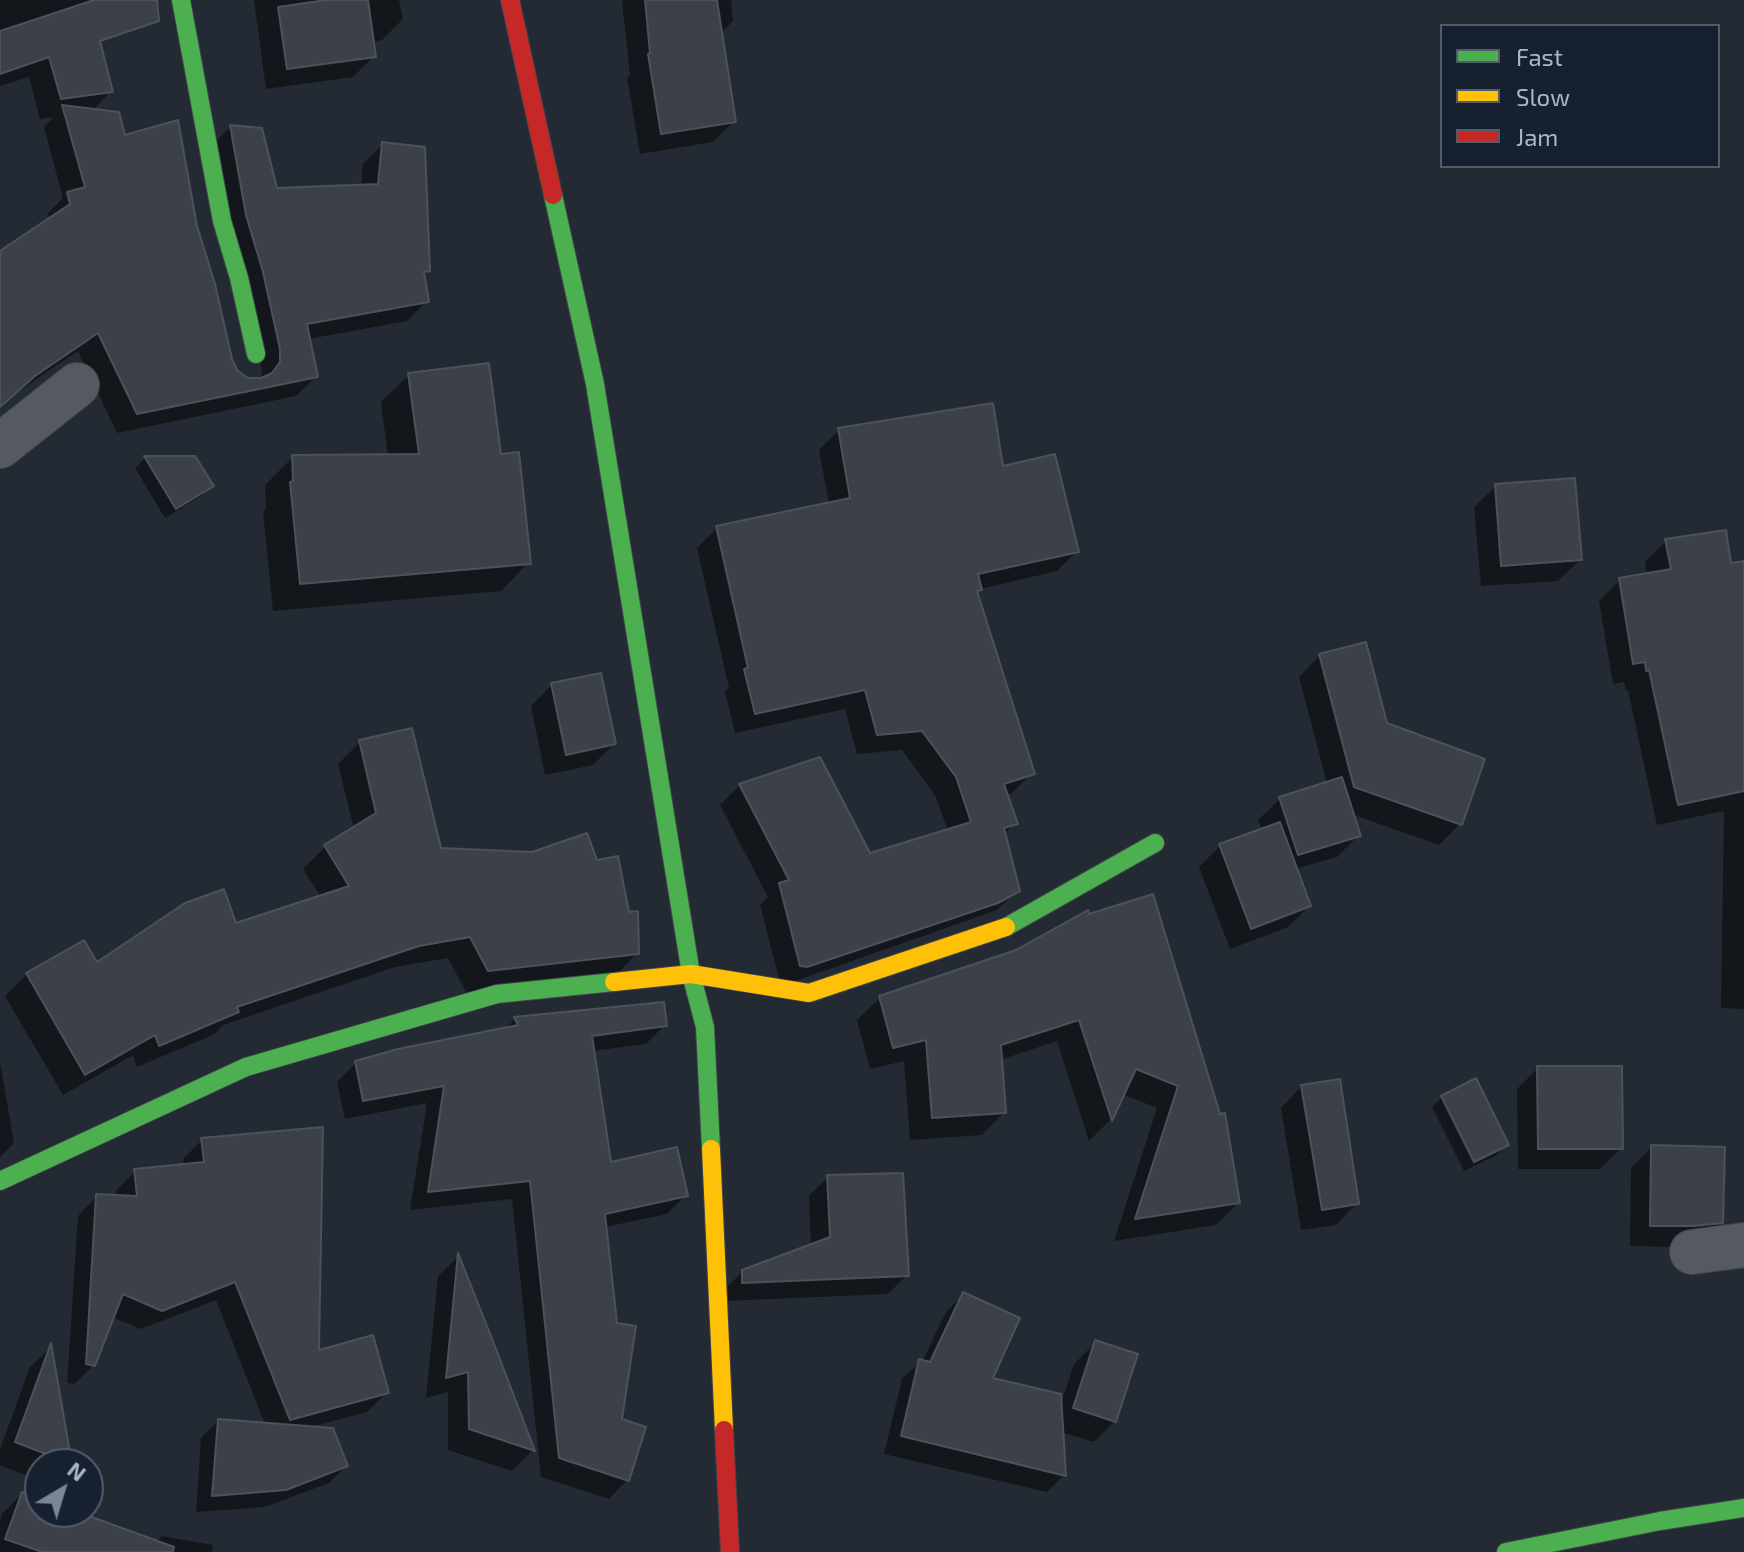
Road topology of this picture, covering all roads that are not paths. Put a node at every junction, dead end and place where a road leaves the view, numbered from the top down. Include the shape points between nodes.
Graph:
1 (181, 0) edge
2 (510, 0) edge
3 (256, 354) dead end
4 (77, 385) dead end
5 (0, 446) edge
6 (1155, 843) dead end
7 (691, 974) junction
8 (0, 1181) edge
9 (1744, 1245) edge
10 (1692, 1252) dead end
11 (1744, 1508) edge
12 (730, 1552) edge
13 (1506, 1552) edge

1 - 3 street via 222,221
2 - 7 street via 595,384
4 - 5 street
6 - 7 street via 1008,926 809,993
7 - 8 street via 497,994 246,1067
7 - 12 street via 705,1027
9 - 10 street
11 - 13 street

